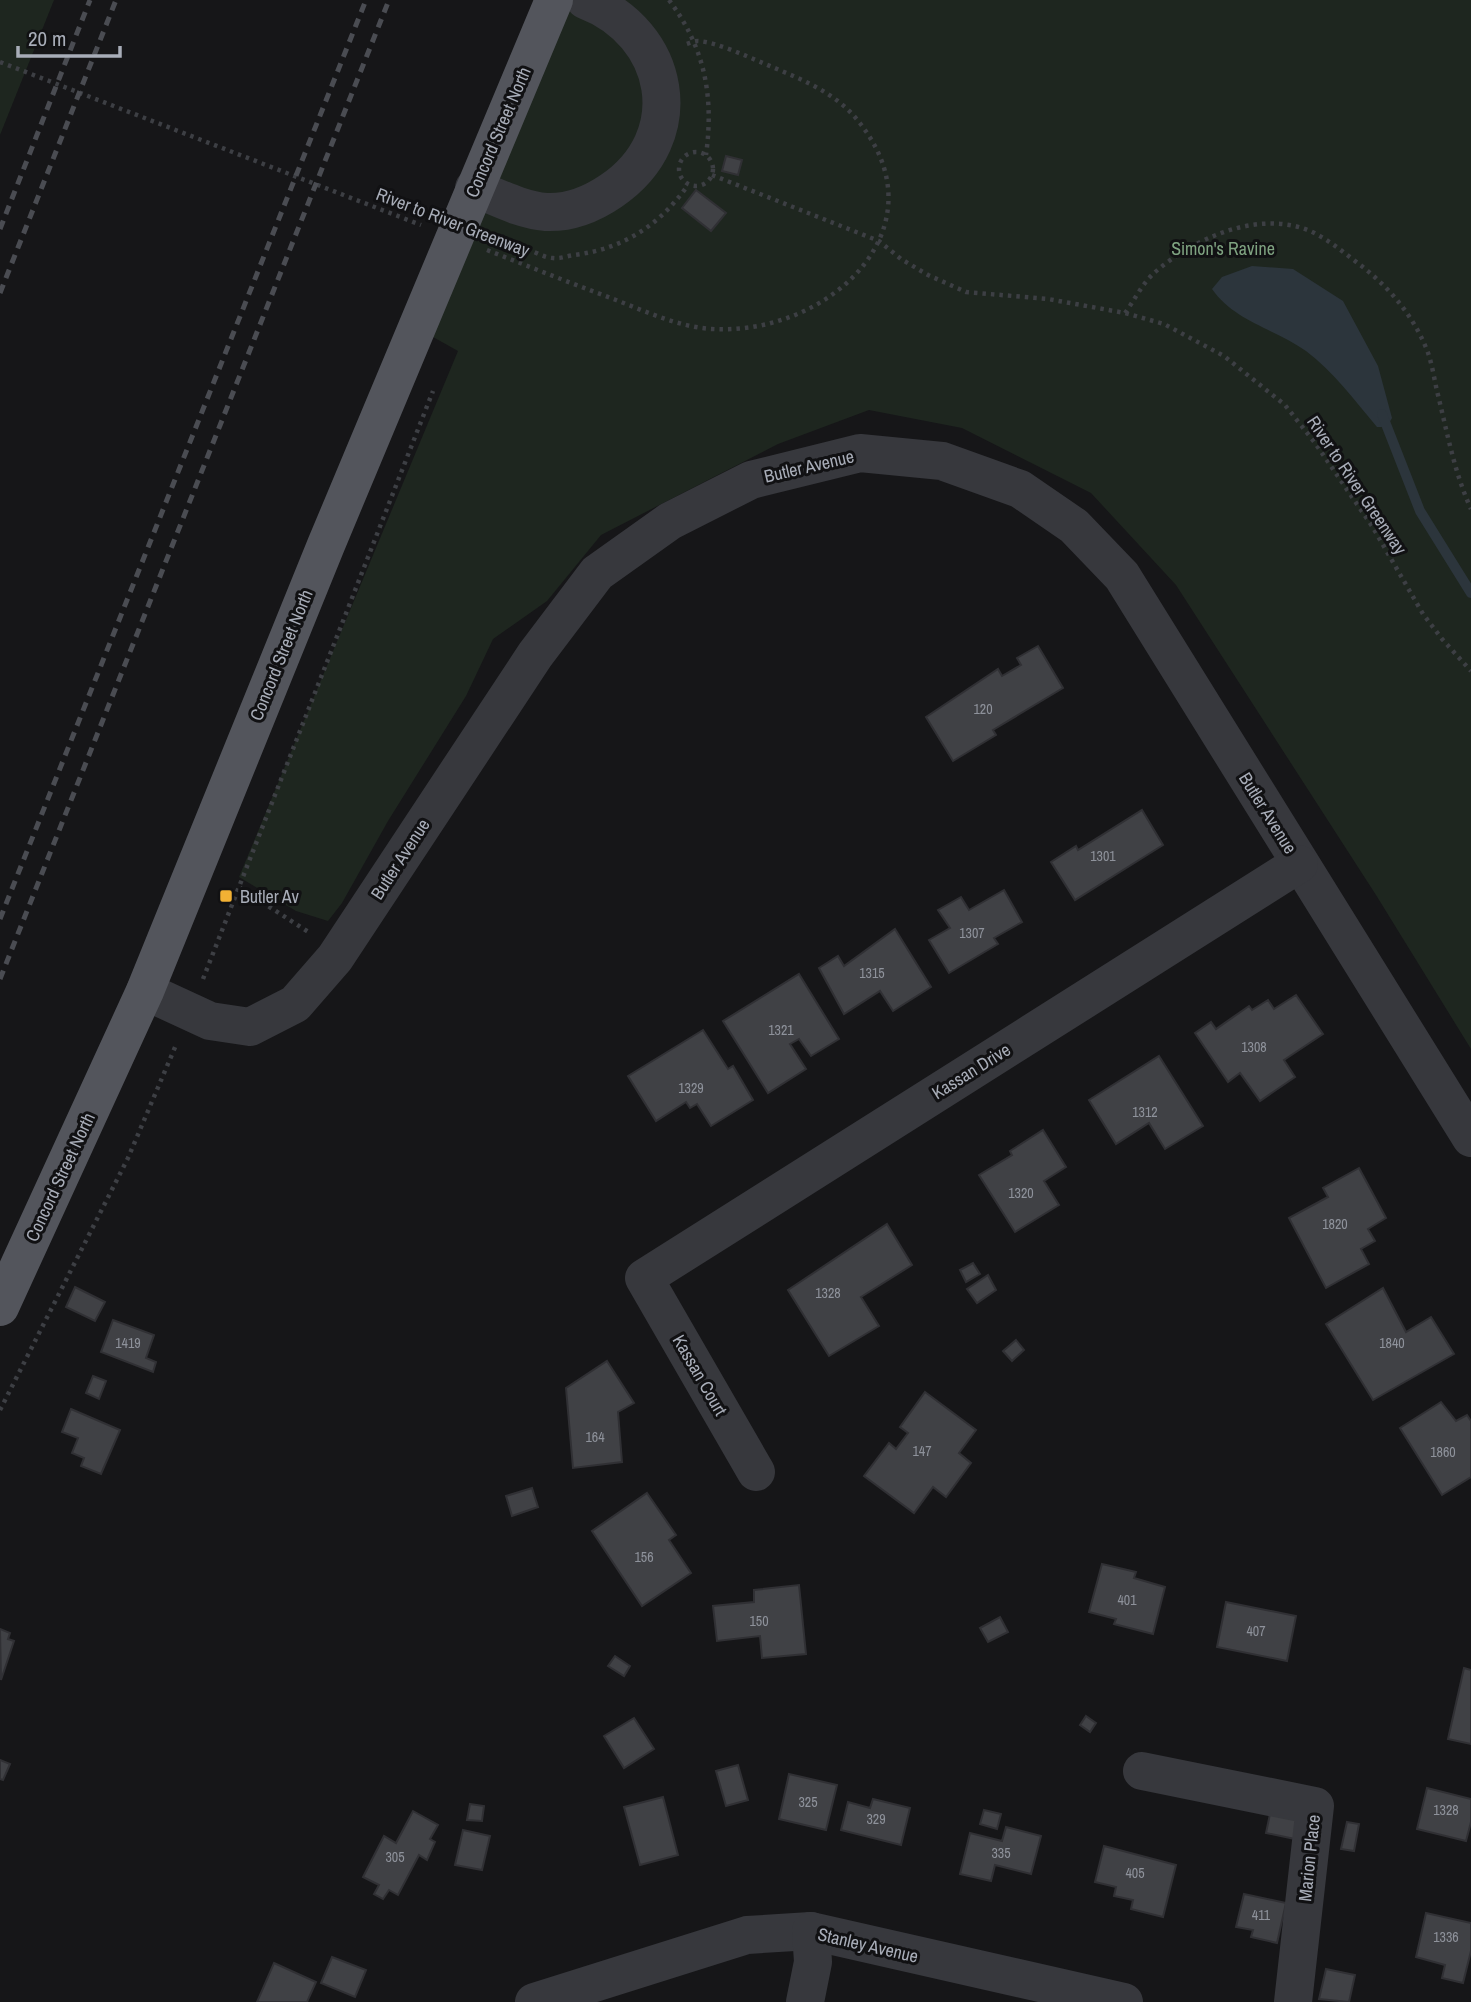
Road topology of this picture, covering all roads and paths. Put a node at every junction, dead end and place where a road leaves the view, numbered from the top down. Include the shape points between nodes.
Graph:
1 (554, 0) edge
2 (585, 0) edge
3 (668, 0) edge
4 (695, 41) junction
5 (649, 58) junction
6 (0, 62) edge
7 (706, 155) junction
8 (712, 176) junction
9 (474, 188) junction
10 (511, 202) junction
11 (423, 226) dead end
12 (879, 241) junction
13 (474, 245) dead end
14 (487, 259) dead end
15 (1125, 313) junction
16 (436, 384) dead end
17 (1471, 509) edge
18 (1471, 671) edge
19 (1299, 863) junction
20 (240, 888) junction
21 (312, 934) dead end
22 (145, 991) junction
23 (190, 1012) junction
24 (1471, 1138) edge
25 (643, 1278) joint
26 (0, 1307) edge
27 (0, 1410) edge
28 (756, 1472) dead end
29 (1142, 1771) dead end
30 (811, 1931) junction
31 (1046, 1994) edge
32 (534, 2002) edge
33 (805, 2002) edge
34 (1124, 2002) edge
35 (1293, 2002) edge

1 - 9 main road, Concord Street North
2 - 5 street via 625,24
3 - 4 path
4 - 5 path
4 - 7 path via 710,102
4 - 12 path, River to River Greenway via 748,57 826,92 853,116 873,144 887,180 888,204
5 - 10 street via 661,85 663,115 651,148 637,168 618,186 584,206 547,212
6 - 11 path, River to River Greenway
7 - 8 path
7 - 8 path via 684,156 678,166 680,177 688,185 699,186
8 - 12 path
9 - 10 street
9 - 22 main road, Concord Street North
10 - 14 path
12 - 13 path, River to River Greenway via 866,265 828,300 783,321 712,329 667,320
12 - 15 path, River to River Greenway via 928,275 966,292 1048,299
15 - 17 path via 1152,275 1189,248 1218,235 1251,225 1282,224 1310,231 1379,279 1407,313 1427,351 1459,480
15 - 18 path, River to River Greenway via 1191,337 1285,405 1372,526 1423,614
16 - 20 path
19 - 23 street, Butler Avenue via 1122,576 1074,526 1020,489 942,461 860,453 751,480 670,520 597,573 535,655 335,958 295,1004 250,1027 210,1021
19 - 24 street, Butler Avenue
19 - 25 street, Kassan Drive
20 - 21 path
20 - 23 path
22 - 23 street, Butler Avenue
22 - 26 main road, Concord Street North
23 - 27 path via 128,1158
25 - 28 street, Kassan Court
29 - 35 street, Marion Place via 1315,1806
30 - 31 street, Stanley Avenue
30 - 32 street, Stanley Avenue via 747,1936
30 - 33 street via 813,1962
31 - 34 street, Stanley Avenue

